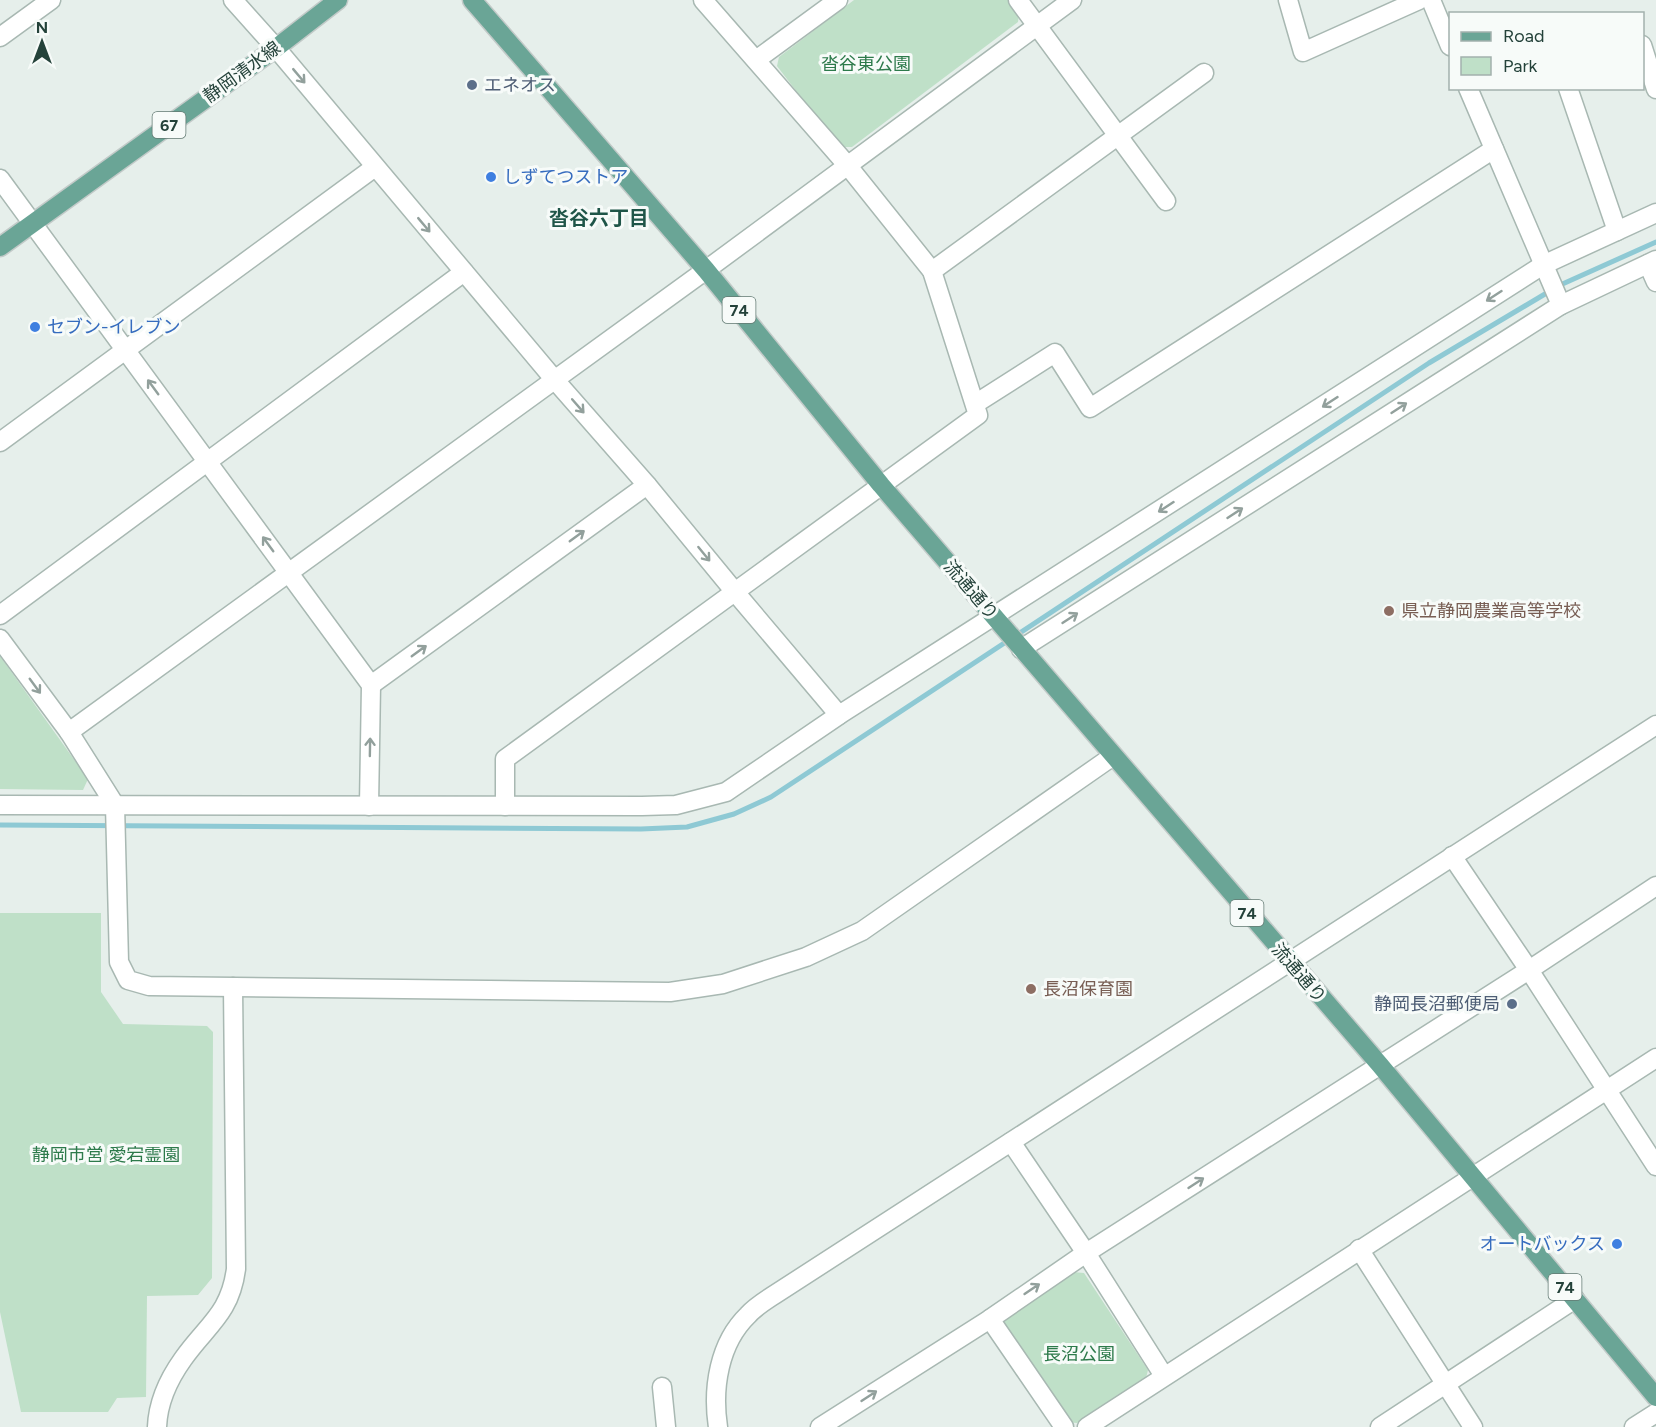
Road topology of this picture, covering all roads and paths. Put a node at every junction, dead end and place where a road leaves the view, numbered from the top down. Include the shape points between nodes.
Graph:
1 (51, 0) edge
2 (233, 0) edge
3 (338, 0) edge
4 (472, 0) edge
5 (703, 0) edge
6 (838, 0) edge
7 (1018, 0) edge
8 (1072, 0) edge
9 (1288, 0) edge
10 (1419, 0) edge
11 (1431, 0) edge
12 (1037, 25) junction
13 (0, 37) edge
14 (1449, 44) edge
15 (276, 48) junction
16 (1644, 51) edge
17 (756, 60) junction
18 (1204, 73) dead end
19 (1656, 89) edge
20 (1469, 90) edge
21 (1569, 90) edge
22 (1119, 137) junction
23 (1494, 149) junction
24 (848, 166) junction
25 (375, 167) junction
26 (0, 179) edge
27 (1166, 201) dead end
28 (1656, 213) edge
29 (32, 224) junction
30 (1617, 231) junction
31 (0, 247) edge
32 (1652, 262) edge
33 (1543, 264) junction
34 (706, 270) junction
35 (932, 271) junction
36 (464, 273) junction
37 (1656, 282) edge
38 (1561, 305) junction
39 (126, 350) junction
40 (554, 379) junction
41 (975, 404) junction
42 (0, 442) edge
43 (207, 462) junction
44 (647, 485) junction
45 (881, 485) junction
46 (288, 572) junction
47 (735, 592) junction
48 (0, 615) edge
49 (998, 621) junction
50 (0, 639) edge
51 (1021, 649) junction
52 (371, 685) junction
53 (840, 715) junction
54 (1656, 725) edge
55 (69, 732) junction
56 (1113, 756) junction
57 (0, 805) edge
58 (369, 806) junction
59 (505, 806) junction
60 (116, 809) junction
61 (1452, 856) junction
62 (1656, 886) edge
63 (1289, 961) junction
64 (1529, 970) junction
65 (233, 987) junction
66 (1656, 1058) edge
67 (1380, 1065) junction
68 (1606, 1089) junction
69 (1011, 1142) junction
70 (1656, 1166) edge
71 (1474, 1177) junction
72 (1359, 1249) junction
73 (1086, 1253) junction
74 (1575, 1299) junction
75 (990, 1318) junction
76 (1164, 1376) junction
77 (1447, 1384) junction
78 (662, 1387) dead end
79 (1656, 1397) edge
80 (1656, 1413) edge
81 (157, 1427) edge
82 (666, 1427) edge
83 (718, 1427) edge
84 (820, 1427) edge
85 (1064, 1427) edge
86 (1087, 1427) edge
87 (1380, 1427) edge
88 (1473, 1427) edge
89 (1634, 1427) edge

1 - 13 street
2 - 15 street
3 - 15 main road, 静岡清水線 / 67
4 - 34 main road, 流通通り / 74
5 - 17 street
6 - 17 street
7 - 12 street
8 - 12 street
9 - 10 street via 1303,52
11 - 14 street
12 - 22 street
12 - 24 street
15 -> 25 street
15 - 29 main road, 静岡清水線 / 67
16 - 19 street
17 - 24 street
18 - 22 street
20 - 23 street
21 - 30 street
22 - 27 street
22 - 35 street
23 - 33 street
23 - 41 street via 1090,408 1055,353
24 - 34 street
24 - 35 street
25 -> 36 street
25 - 39 street
26 - 29 street
28 - 30 street
29 - 31 main road, 静岡清水線 / 67
29 - 39 street
30 - 33 street
32 - 37 street
32 - 38 street
33 - 38 street
33 -> 49 street
34 - 40 street
34 - 45 main road, 流通通り / 74
35 - 41 street
36 - 40 street
36 - 43 street
51 -> 38 street
39 - 42 street
43 -> 39 street
40 -> 44 street
40 - 46 street
41 - 45 street via 978,415
46 -> 43 street
43 - 48 street
44 -> 47 street
52 -> 44 street
45 - 47 street
45 - 49 main road, 流通通り / 74
46 - 52 street
46 - 55 street
47 - 53 street
47 - 59 street via 505,759
49 - 51 main road, 流通通り / 74
49 - 53 street
50 -> 55 street
51 - 56 main road, 流通通り / 74
58 -> 52 street
53 - 59 street via 726,792 676,805
54 - 61 street
55 - 60 street
56 - 63 main road, 流通通り / 74
56 - 65 street via 862,931 806,957 723,984 670,992
57 - 60 street
58 - 59 street
58 - 60 street
60 - 65 street via 119,962 128,981 149,986
61 - 63 street
61 - 64 street
62 - 64 street
63 - 67 main road, 流通通り / 74
63 - 69 street
64 - 67 street
64 - 68 street
65 - 81 street via 234,1287 221,1313 169,1380 160,1400
66 - 68 street
67 - 71 main road, 流通通り / 74
73 -> 67 street
68 - 70 street
68 - 71 street
69 - 73 street
69 - 83 street via 748,1314 732,1334 721,1360 715,1408
71 - 72 street
71 - 74 main road, 74
72 - 76 street
72 - 77 street
75 -> 73 street
73 - 76 street
74 - 77 street
74 - 79 main road, 74
84 -> 75 street
75 - 85 street
76 - 86 street
77 - 87 street
77 - 88 street
78 - 82 street
80 - 89 street

